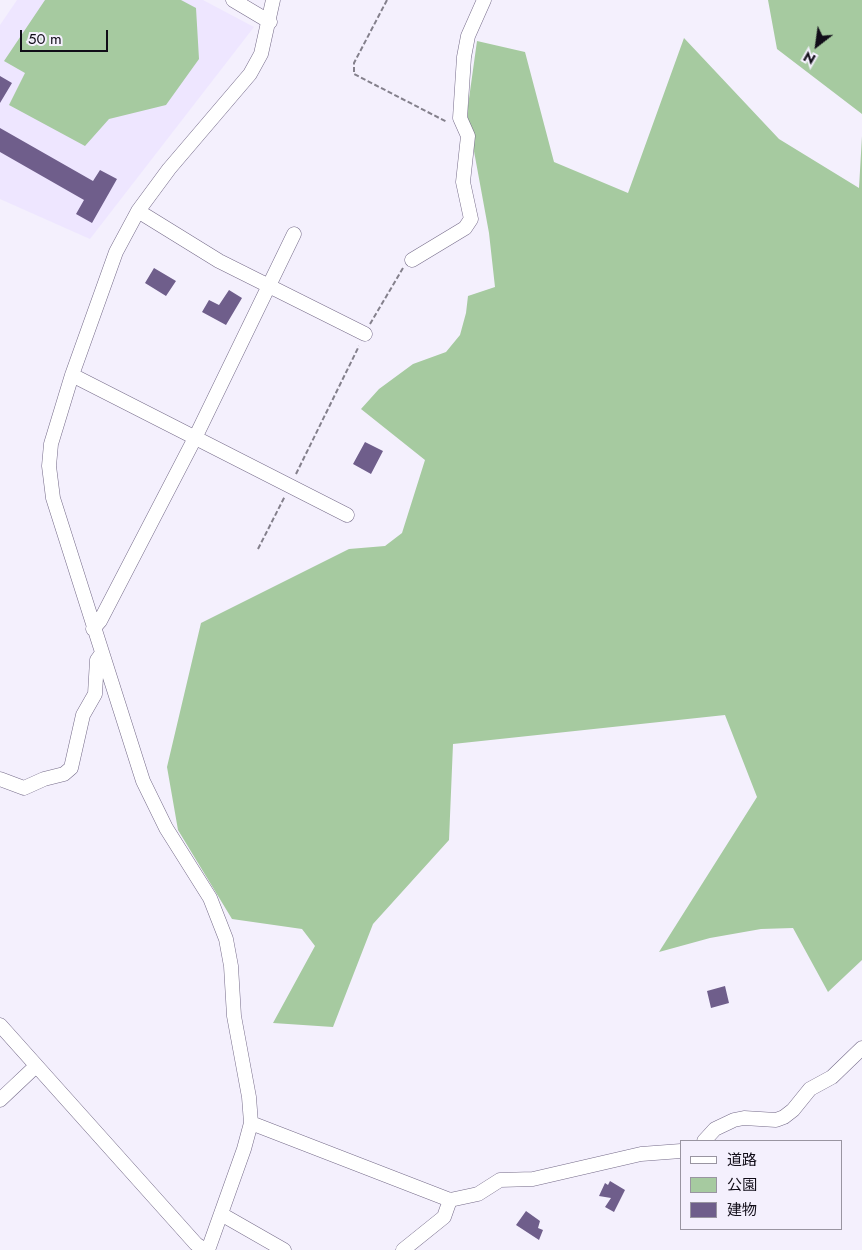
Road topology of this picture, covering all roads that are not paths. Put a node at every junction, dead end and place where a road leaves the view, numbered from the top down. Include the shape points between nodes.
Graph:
1 (233, 0) edge
2 (273, 0) edge
3 (484, 0) edge
4 (270, 22) junction
5 (138, 211) junction
6 (294, 234) dead end
7 (412, 260) road end
8 (268, 287) junction
9 (365, 334) road end
10 (72, 375) junction
11 (195, 438) junction
12 (347, 515) dead end
13 (93, 629) junction
14 (102, 653) junction
15 (0, 779) edge
16 (0, 1025) edge
17 (862, 1048) edge
18 (36, 1066) junction
19 (0, 1100) edge
20 (251, 1123) junction
21 (705, 1140) edge
22 (680, 1150) edge
23 (450, 1200) junction
24 (221, 1214) junction
25 (206, 1250) edge
26 (284, 1250) edge
27 (403, 1250) edge

1 - 4 street
2 - 4 street
3 - 7 street via 470,26 464,57 460,118 468,136 463,182 471,213 470,222
4 - 5 street via 261,54 250,74 169,169
5 - 8 street via 184,241
5 - 10 street via 116,252
6 - 8 street
8 - 9 street
8 - 11 street
10 - 11 street
10 - 13 street via 51,444 49,466 53,498
11 - 12 street
11 - 13 street
13 - 14 street
14 - 15 street via 97,660 95,694 83,715 71,768 64,774 24,788
14 - 20 street via 153,805 210,898 226,938 234,1016
16 - 18 street
17 - 21 street via 832,1077 810,1089 784,1117 776,1120 734,1120 715,1129
18 - 19 street
18 - 25 street via 196,1244
20 - 23 street
20 - 24 street
22 - 23 street via 642,1154 533,1179 500,1180 478,1194
23 - 27 street via 444,1217
24 - 25 street
24 - 26 street

